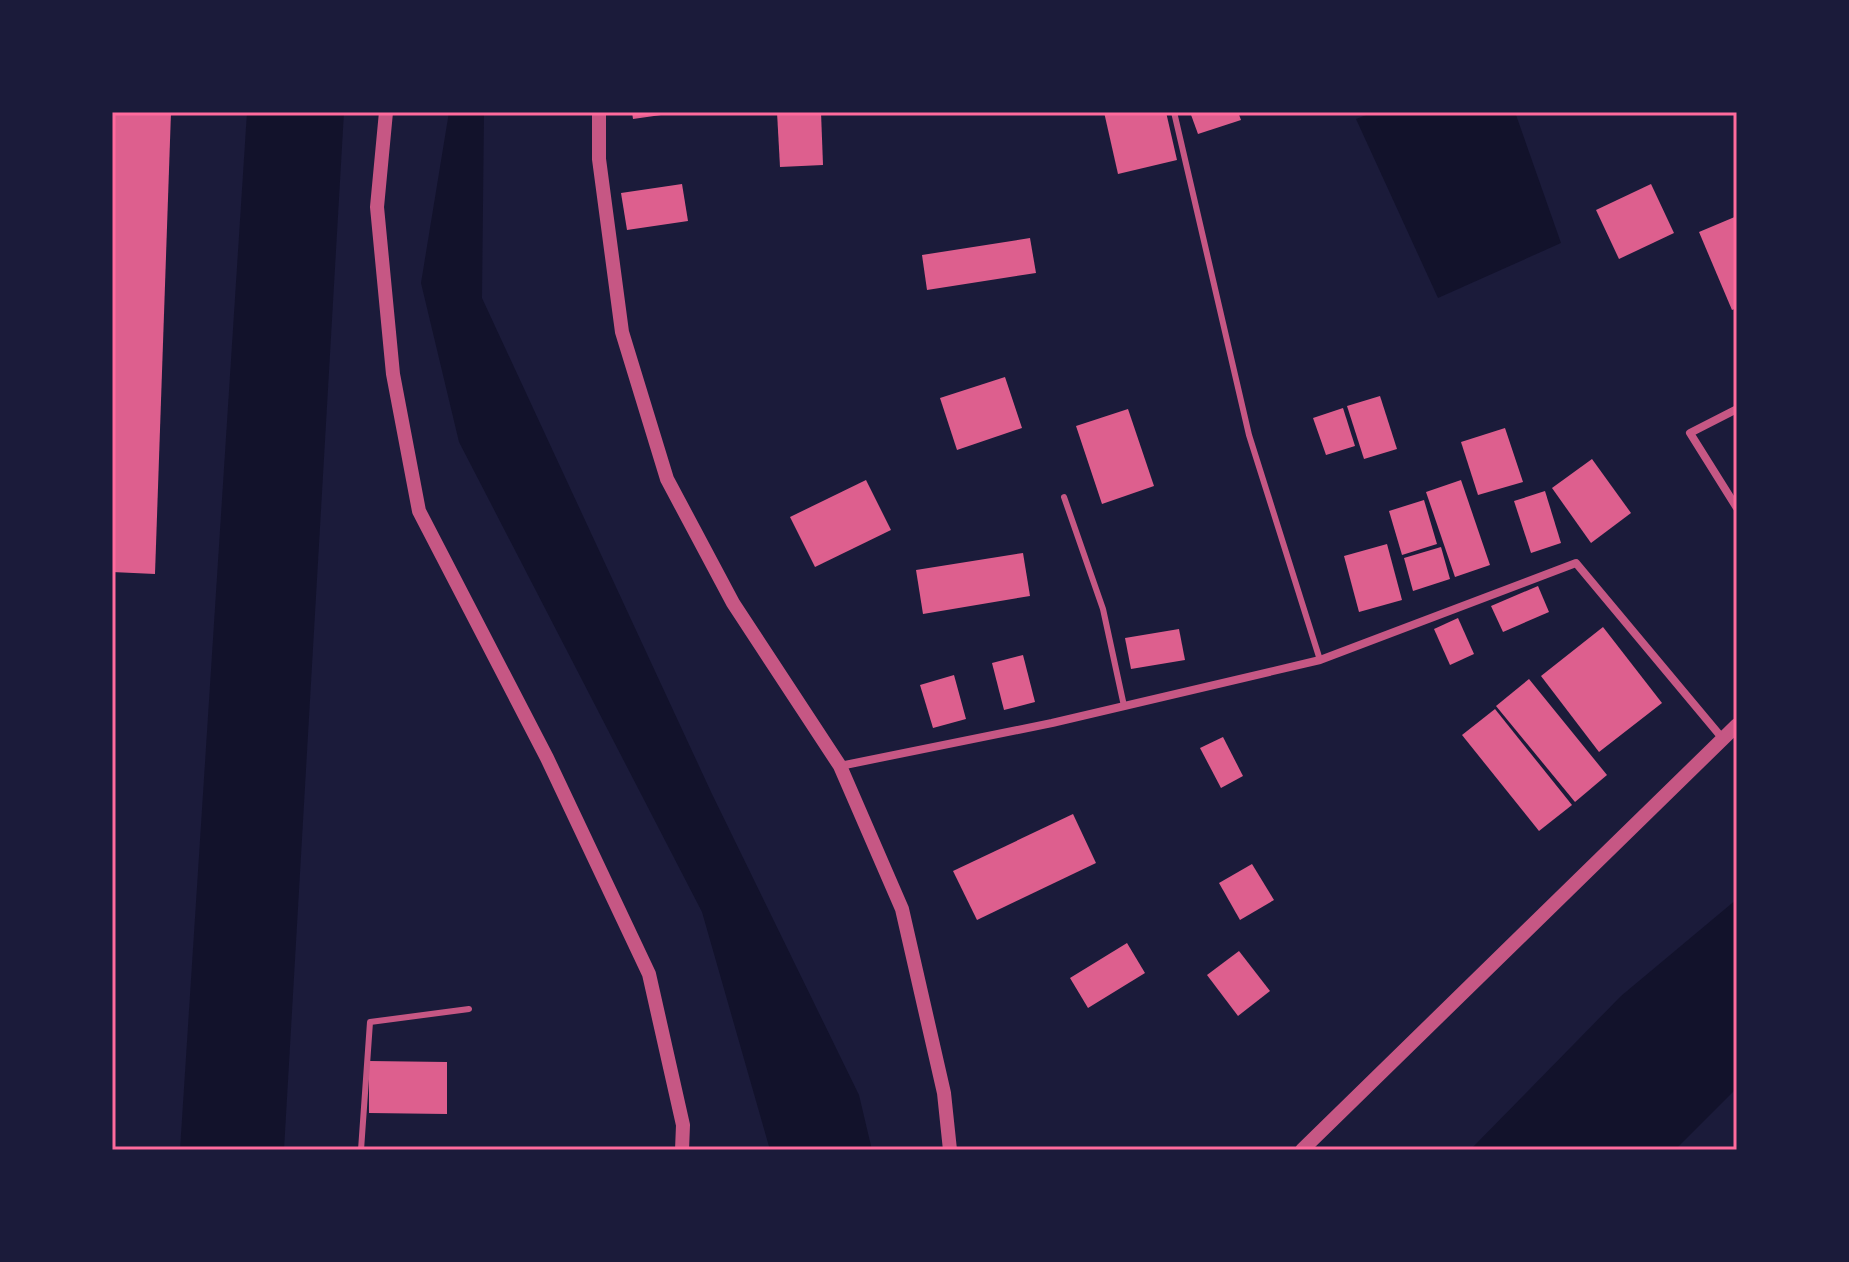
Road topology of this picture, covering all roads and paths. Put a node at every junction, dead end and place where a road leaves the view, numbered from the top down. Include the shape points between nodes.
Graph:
1 (386, 112) edge
2 (599, 112) edge
3 (1174, 112) edge
4 (1737, 409) edge
5 (1064, 497) dead end
6 (1737, 508) edge
7 (1320, 660) junction
8 (1124, 706) junction
9 (1737, 725) edge
10 (1723, 739) junction
11 (840, 766) junction
12 (469, 1009) dead end
13 (361, 1150) edge
14 (682, 1150) edge
15 (950, 1150) edge
16 (1302, 1150) edge

1 - 14 street via 377,207 393,374 419,511 547,758 649,974 683,1125
2 - 11 street via 599,159 622,332 667,479 733,603
3 - 7 lane via 1249,435
4 - 6 street via 1690,433
5 - 8 lane via 1103,609
7 - 8 street
7 - 10 street via 1576,563
8 - 11 street
9 - 10 street
10 - 16 street
11 - 15 street via 902,909 944,1093
12 - 13 lane via 370,1022

